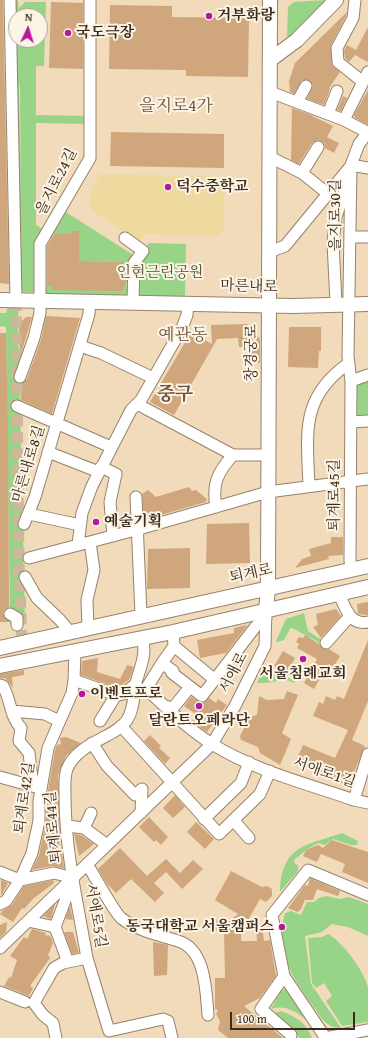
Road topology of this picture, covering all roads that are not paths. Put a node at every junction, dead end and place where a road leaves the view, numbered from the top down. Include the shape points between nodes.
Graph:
1 (10, 0) edge
2 (270, 0) edge
3 (336, 0) edge
4 (355, 0) edge
5 (90, 1) edge
6 (270, 60) junction
7 (366, 77) edge
8 (306, 86) dead end
9 (337, 91) dead end
10 (270, 92) junction
11 (297, 102) junction
12 (328, 114) junction
13 (344, 120) junction
14 (368, 132) edge
15 (318, 147) dead end
16 (270, 158) junction
17 (351, 165) junction
18 (368, 168) edge
19 (302, 173) junction
20 (327, 193) junction
21 (351, 237) junction
22 (368, 237) edge
23 (125, 238) dead end
24 (269, 252) junction
25 (0, 300) edge
26 (16, 300) junction
27 (40, 300) junction
28 (90, 300) junction
29 (133, 301) junction
30 (188, 302) junction
31 (343, 304) junction
32 (368, 304) edge
33 (269, 305) junction
34 (80, 346) junction
35 (349, 363) junction
36 (368, 375) edge
37 (20, 377) dead end
38 (153, 378) junction
39 (351, 381) junction
40 (137, 404) junction
41 (17, 406) dead end
42 (368, 421) edge
43 (351, 422) junction
44 (57, 423) junction
45 (111, 447) junction
46 (48, 452) junction
47 (233, 455) junction
48 (268, 455) junction
49 (100, 469) junction
50 (368, 479) edge
51 (350, 480) junction
52 (309, 486) junction
53 (268, 492) junction
54 (136, 496) dead end
55 (216, 508) junction
56 (28, 514) junction
57 (24, 524) dead end
58 (80, 525) junction
59 (139, 529) junction
60 (114, 536) junction
61 (90, 542) junction
62 (78, 545) junction
63 (29, 558) dead end
64 (368, 566) edge
65 (352, 569) junction
66 (25, 577) dead end
67 (368, 587) edge
68 (268, 588) junction
69 (339, 594) junction
70 (10, 614) dead end
71 (266, 614) junction
72 (141, 615) junction
73 (350, 616) junction
74 (368, 622) edge
75 (17, 625) dead end
76 (88, 628) junction
77 (70, 632) junction
78 (173, 632) junction
79 (142, 638) junction
80 (326, 643) dead end
81 (174, 646) junction
82 (0, 648) edge
83 (75, 651) junction
84 (162, 663) junction
85 (0, 666) edge
86 (74, 680) junction
87 (215, 680) junction
88 (0, 685) edge
89 (135, 688) junction
90 (146, 688) junction
91 (190, 688) junction
92 (116, 695) junction
93 (165, 706) junction
94 (12, 711) junction
95 (59, 721) junction
96 (100, 721) dead end
97 (121, 726) junction
98 (92, 743) junction
99 (212, 744) junction
100 (368, 754) edge
101 (249, 762) junction
102 (270, 771) junction
103 (0, 777) edge
104 (172, 783) junction
105 (35, 786) junction
106 (354, 800) junction
107 (368, 803) edge
108 (141, 813) junction
109 (91, 814) dead end
110 (204, 819) junction
111 (234, 821) junction
112 (66, 826) junction
113 (84, 828) junction
114 (249, 838) dead end
115 (107, 845) junction
116 (87, 864) junction
117 (0, 872) edge
118 (74, 878) junction
119 (20, 880) junction
120 (368, 895) edge
121 (0, 904) edge
122 (28, 921) junction
123 (55, 928) junction
124 (0, 948) edge
125 (87, 958) junction
126 (68, 962) junction
127 (284, 976) junction
128 (0, 992) edge
129 (25, 1002) dead end
130 (208, 1015) dead end
131 (368, 1030) edge
132 (291, 1035) dead end
133 (56, 1038) edge
134 (172, 1038) edge
135 (325, 1038) edge

1 - 26 street
2 - 6 main road, 창경궁로
3 - 6 main road via 297,40
4 - 7 street via 353,18 337,48 338,62
5 - 27 street, 을지로24길 via 90,158 40,244
6 - 10 main road, 창경궁로
7 - 13 street
8 - 11 street
9 - 12 street
10 - 11 street
10 - 16 main road, 창경궁로
11 - 12 street
12 - 13 street
13 - 14 street
14 - 17 street, 을지로30길 via 359,144
15 - 19 street
16 - 19 street
16 - 24 main road, 창경궁로
17 - 18 street
17 - 20 street
17 - 21 street, 을지로30길
17 - 31 street via 336,217 333,242
19 - 20 street
20 - 24 street via 285,246
21 - 22 street
21 - 31 street, 을지로30길
23 - 29 street via 143,251 134,263
24 - 33 main road, 창경궁로
25 - 26 main road, 마른내로
26 - 27 main road, 마른내로
27 - 28 main road, 마른내로
27 - 37 street via 40,313 34,338
28 - 29 main road, 마른내로
28 - 34 street, 마른내로8길
29 - 30 main road, 마른내로
30 - 33 main road, 마른내로
30 - 38 street via 182,328
31 - 32 main road, 마른내로
31 - 33 main road, 마른내로
31 - 35 street, 퇴계로45길
33 - 48 main road, 창경궁로
34 - 38 street via 101,353
34 - 44 street, 마른내로8길
35 - 39 street, 퇴계로45길
35 - 52 street, 퇴계로45길 via 336,372 314,399 308,444
36 - 39 street
38 - 40 street
39 - 43 street, 퇴계로45길
40 - 45 street via 131,410
40 - 47 street
41 - 44 street, 마른내로8길
42 - 43 street
43 - 51 street, 퇴계로45길
44 - 45 street
44 - 46 street, 마른내로8길
45 - 49 street
46 - 49 street
46 - 56 street, 마른내로8길 via 36,496
47 - 48 street
47 - 55 street via 223,466 215,482
48 - 53 main road, 창경궁로
49 - 58 street via 82,513
49 - 60 street via 116,474 110,502
50 - 51 street
51 - 52 street
51 - 65 street, 퇴계로45길
52 - 53 street
53 - 55 street
53 - 68 main road, 창경궁로
54 - 59 street
55 - 59 street
56 - 57 street, 마른내로8길
56 - 58 street, 마른내로8길
58 - 62 street
59 - 60 street
59 - 72 street
60 - 61 street
61 - 62 street
61 - 76 street via 94,570 87,600
62 - 63 street
64 - 65 main road, 퇴계로
65 - 68 main road, 퇴계로
66 - 77 street via 37,598
67 - 69 main road
68 - 71 main road, 창경궁로
68 - 72 main road, 퇴계로
69 - 71 main road
69 - 73 street
70 - 75 street via 18,618
71 - 78 main road
71 - 87 street
71 - 99 street, 서애로 via 264,646 235,706
72 - 76 main road, 퇴계로
73 - 74 street via 357,622
73 - 80 street
76 - 77 main road, 퇴계로
77 - 82 main road, 퇴계로
78 - 79 main road
78 - 81 street
79 - 83 main road
79 - 89 street, 퇴계로44길 via 144,652
81 - 84 street
81 - 87 street
83 - 85 main road
83 - 86 street, 퇴계로42길
84 - 90 street
84 - 91 street
86 - 92 street
86 - 95 street, 퇴계로42길 via 72,693
87 - 91 street via 202,696
88 - 94 street via 9,696
89 - 90 street
89 - 92 street
89 - 97 street, 퇴계로44길 via 132,709
90 - 93 street
91 - 93 street via 173,708
92 - 96 street
93 - 99 street
94 - 95 street via 45,714
94 - 105 street via 16,723 21,728 18,741 29,753
95 - 105 street, 퇴계로42길
97 - 98 street, 퇴계로44길
97 - 104 street
98 - 108 street via 107,766 135,795 142,789
98 - 112 street, 퇴계로44길 via 80,752 68,769 65,782
99 - 101 street, 서애로1길
99 - 104 street, 서애로
100 - 106 street
101 - 102 street, 서애로1길
101 - 110 street via 241,783
102 - 106 street, 서애로1길
102 - 111 street, 서애로1길 via 260,794
103 - 105 street
104 - 108 street, 서애로
104 - 110 street
105 - 119 street, 퇴계로42길 via 39,821 28,865
106 - 107 street, 서애로1길
108 - 115 street, 서애로
109 - 113 street
110 - 111 street via 219,834
111 - 114 street
112 - 113 street
112 - 118 street, 퇴계로44길
113 - 115 street
115 - 116 street, 서애로
116 - 118 street, 서애로
116 - 130 street via 121,918 162,938 179,941 191,949 205,976
117 - 119 street
118 - 119 street via 54,873
118 - 122 street, 서애로
118 - 123 street
118 - 125 street, 서애로5길
119 - 121 street, 퇴계로42길 via 6,901
120 - 127 street via 308,870 272,915
122 - 123 street
122 - 124 street, 서애로
123 - 126 street
125 - 126 street, 서애로5길
125 - 134 street, 서애로5길 via 109,1031 163,1019 168,1021
126 - 133 street, 서애로5길 via 54,968 34,1003 53,1023
127 - 132 street via 261,1009
127 - 135 street
128 - 129 street
131 - 135 street

